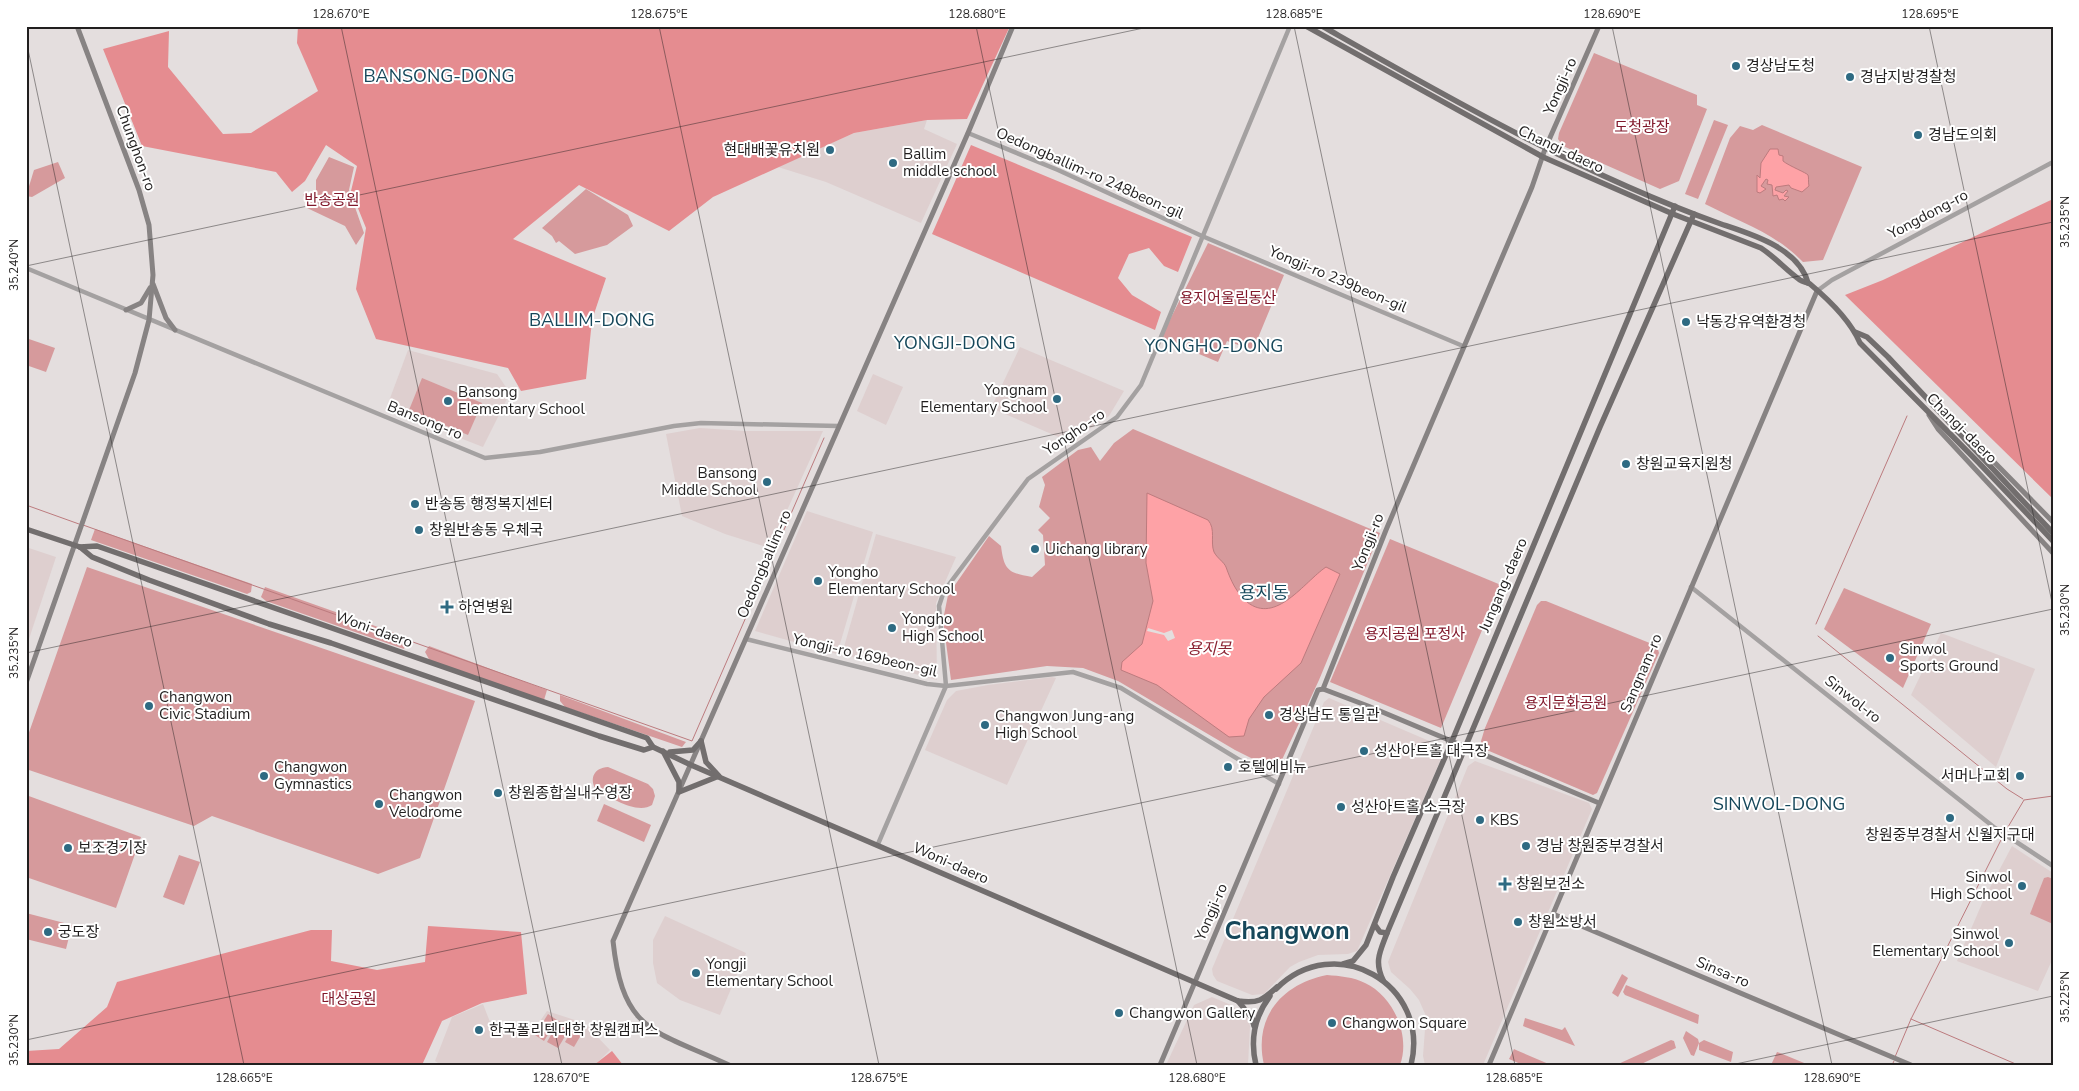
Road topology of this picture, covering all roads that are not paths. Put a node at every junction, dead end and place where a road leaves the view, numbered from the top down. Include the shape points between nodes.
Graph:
1 (77, 26) edge
2 (1013, 26) edge
3 (1290, 26) edge
4 (1306, 26) edge
5 (1322, 26) edge
6 (1599, 26) edge
7 (968, 133) junction
8 (1545, 149) junction
9 (1542, 157) junction
10 (2053, 162) edge
11 (1675, 206) junction
12 (1673, 214) junction
13 (1694, 214) junction
14 (1690, 221) junction
15 (1202, 236) junction
16 (26, 268) edge
17 (152, 283) junction
18 (1808, 283) junction
19 (1817, 291) junction
20 (126, 310) junction
21 (149, 320) junction
22 (175, 330) junction
23 (1855, 332) junction
24 (1463, 346) junction
25 (1936, 410) junction
26 (1928, 412) junction
27 (838, 426) junction
28 (2053, 522) edge
29 (26, 529) edge
30 (2053, 533) edge
31 (2053, 541) edge
32 (77, 546) junction
33 (2053, 553) edge
34 (1691, 587) junction
35 (746, 639) junction
36 (26, 683) edge
37 (946, 686) junction
38 (1323, 689) junction
39 (701, 741) junction
40 (1452, 741) junction
41 (1464, 746) junction
42 (654, 747) junction
43 (663, 751) junction
44 (691, 765) junction
45 (719, 776) junction
46 (1279, 784) junction
47 (679, 792) junction
48 (1599, 804) junction
49 (878, 844) junction
50 (2053, 866) edge
51 (1553, 914) junction
52 (1375, 925) junction
53 (1387, 934) junction
54 (1343, 964) junction
55 (1383, 980) junction
56 (1195, 983) junction
57 (1277, 987) junction
58 (1238, 1001) junction
59 (1255, 1028) junction
60 (729, 1065) edge
61 (1160, 1065) edge
62 (1256, 1065) edge
63 (1412, 1065) edge
64 (1489, 1065) edge
65 (1911, 1065) edge

1 - 17 main road, Chunghon-ro via 127,156 149,225
2 - 7 main road, Oedongballim-ro
3 - 15 street, Yongho-ro
4 - 9 main road, Changi-daero
5 - 8 main road, Changi-daero
6 - 8 main road, Yongji-ro
7 - 15 street, Oedongballim-ro 248beon-gil
7 - 27 main road, Oedongballim-ro
8 - 9 main road, Yongji-ro
8 - 11 main road, Changi-daero
9 - 12 main road, Changi-daero
9 - 24 main road, Yongji-ro
10 - 19 street, Yongdong-ro
11 - 12 main road, Jungang-daero
11 - 13 main road, Changi-daero
12 - 14 main road, Changi-daero
12 - 40 main road, Jungang-daero
13 - 14 main road, Jungang-daero
13 - 18 main road, Changi-daero via 1769,241 1797,264 1806,274
14 - 18 main road, Changi-daero via 1761,248 1801,281
14 - 41 main road, Jungang-daero
15 - 24 street, Yongji-ro 239beon-gil
15 - 37 street, Yongho-ro via 1133,398 1117,417 1028,479 944,591 939,606
16 - 20 street, Bansong-ro
17 - 20 main road via 145,299
17 - 21 main road, Chunghon-ro
17 - 22 main road, Chunghon-ro via 166,318
18 - 19 main road, Changi-daero
19 - 23 main road, Changi-daero
19 - 34 main road, Sangnam-ro
20 - 21 street, Bansong-ro
21 - 22 street, Bansong-ro
21 - 32 main road, Chunghon-ro via 136,373 84,517
22 - 27 street, Bansong-ro via 486,458 540,452 700,423
23 - 25 main road, Changi-daero via 1867,337
23 - 26 main road, Changi-daero via 1860,343
24 - 38 main road, Yongji-ro
25 - 28 main road via 1946,413
25 - 30 main road, Changi-daero
26 - 31 main road, Changi-daero
26 - 33 main road via 1938,429
27 - 35 main road, Oedongballim-ro
29 - 32 main road, Woni-daero
32 - 36 main road
32 - 42 main road, Woni-daero via 92,557 269,624 599,736 644,750
32 - 42 main road, Woni-daero via 97,546 338,629 647,738
34 - 48 main road, Sangnam-ro
34 - 50 street, Sinwol-ro via 1999,831
35 - 37 street, Yongji-ro 169beon-gil via 903,679
35 - 39 main road, Oedongballim-ro
37 - 46 street, Yongji-ro 169beon-gil via 1073,672 1092,677 1121,688
37 - 49 street, Yongho-ro
38 - 40 main road
38 - 46 main road, Yongji-ro via 1318,690
39 - 43 main road via 693,750
39 - 44 main road, Oedongballim-ro
39 - 45 main road via 706,762
40 - 41 main road
40 - 52 main road, Jungang-daero
41 - 48 main road
41 - 53 main road, Jungang-daero
42 - 43 main road, Woni-daero
43 - 44 main road, Woni-daero
43 - 47 main road via 679,782
44 - 45 main road, Woni-daero
44 - 47 main road, Oedongballim-ro
45 - 47 main road
45 - 49 main road, Woni-daero
46 - 56 main road, Yongji-ro
47 - 60 main road, Oedongballim-ro via 613,941 616,971 622,993 648,1026 669,1039
48 - 51 main road, Sangnam-ro
49 - 56 main road, Woni-daero
51 - 64 main road, Sangnam-ro
51 - 65 main road, Sinsa-ro
52 - 53 main road via 1380,932
52 - 54 main road, Jungang-daero via 1366,946 1353,961
53 - 55 main road, Jungang-daero via 1377,968
54 - 55 main road
54 - 57 main road, Woni-daero via 1308,968
55 - 63 main road via 1398,996 1411,1020
56 - 58 main road, Woni-daero
56 - 61 main road, Yongji-ro
57 - 58 main road, Woni-daero via 1259,1001
57 - 59 main road via 1263,1006
58 - 59 main road via 1252,1018
59 - 62 main road

